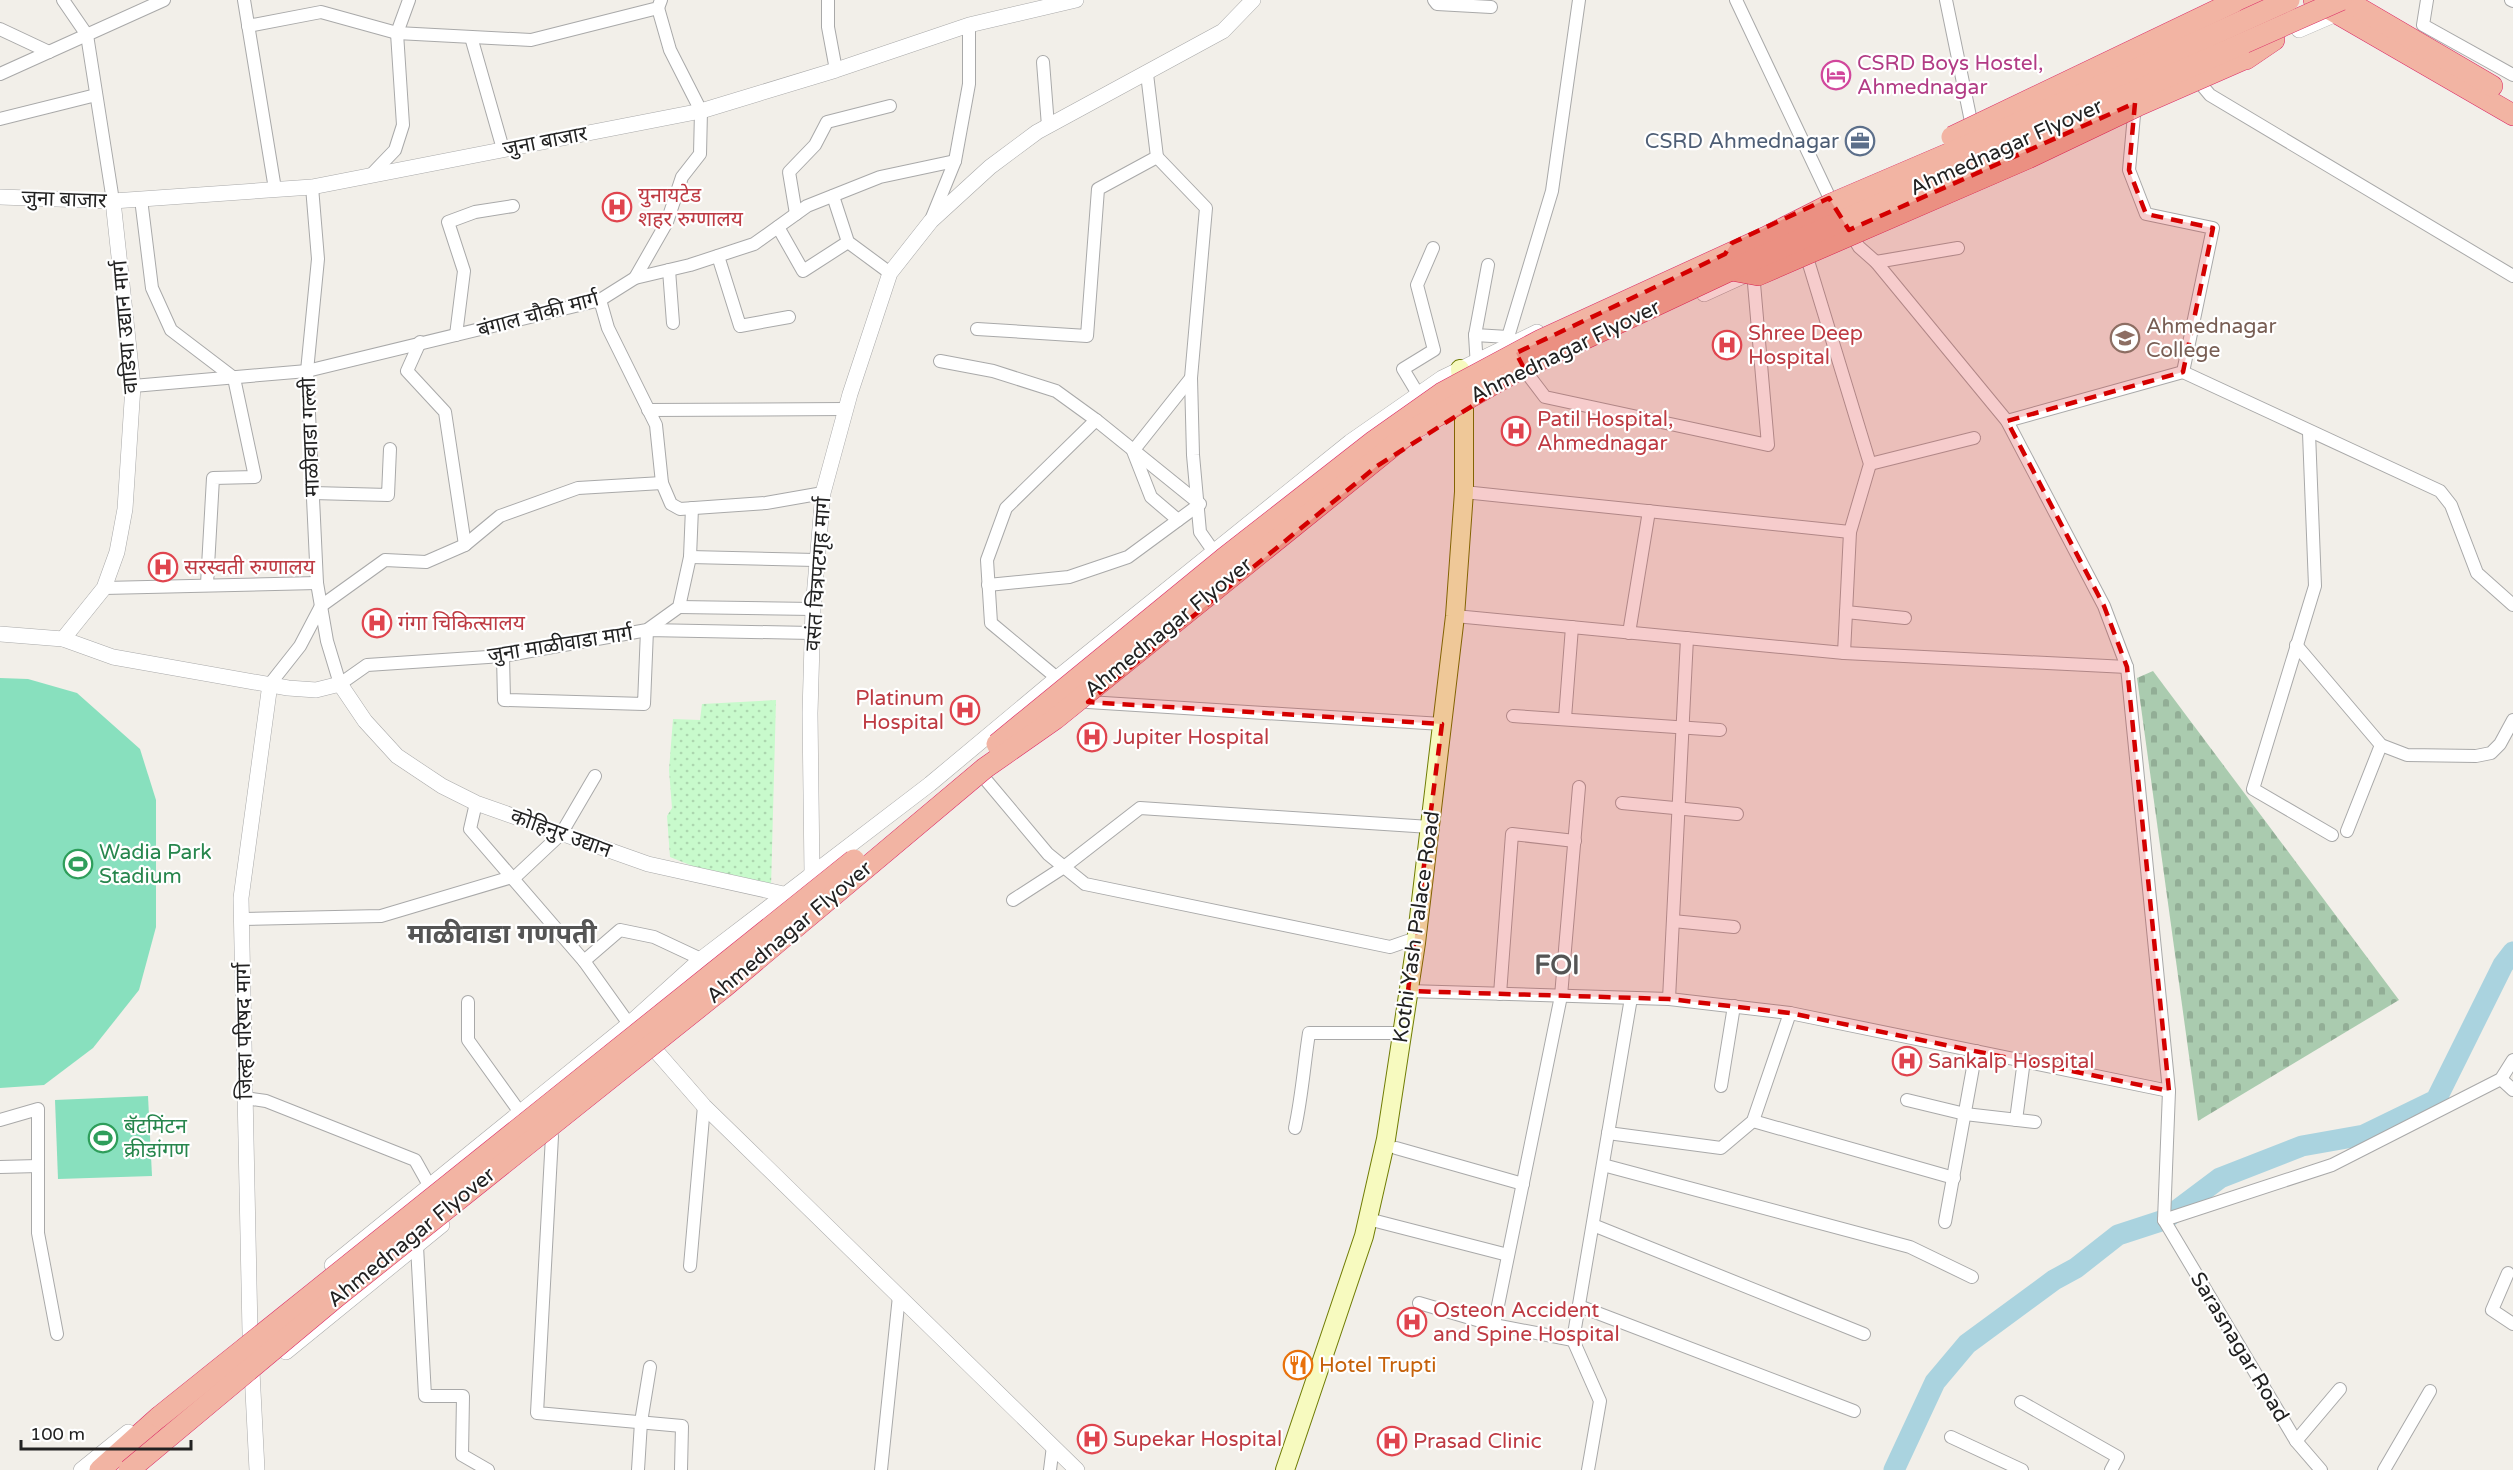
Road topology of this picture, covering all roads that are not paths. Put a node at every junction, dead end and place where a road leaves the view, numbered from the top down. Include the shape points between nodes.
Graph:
1 (63, 0) edge
2 (164, 0) edge
3 (244, 0) edge
4 (409, 0) edge
5 (828, 0) edge
6 (1074, 0) edge
7 (1253, 0) edge
8 (1434, 0) edge
9 (1579, 0) edge
10 (1736, 0) edge
11 (1946, 0) edge
12 (2289, 0) edge
13 (2427, 0) edge
14 (2251, 2) edge
15 (660, 4) edge
16 (2349, 4) edge
17 (1491, 7) dead end
18 (2310, 8) edge
19 (969, 25) junction
20 (248, 26) junction
21 (0, 29) edge
22 (397, 33) junction
23 (87, 35) junction
24 (471, 37) junction
25 (2274, 40) junction
26 (49, 52) junction
27 (1043, 62) dead end
28 (836, 70) junction
29 (0, 74) edge
30 (1147, 74) junction
31 (2513, 75) edge
32 (2194, 76) junction
33 (96, 95) junction
34 (2513, 98) edge
35 (2135, 103) junction
36 (890, 106) dead end
37 (701, 111) junction
38 (2513, 115) edge
39 (0, 119) edge
40 (1048, 126) junction
41 (1974, 133) junction
42 (503, 149) junction
43 (1157, 157) junction
44 (955, 161) junction
45 (371, 175) junction
46 (312, 187) junction
47 (275, 189) junction
48 (833, 196) junction
49 (0, 197) edge
50 (1829, 198) junction
51 (141, 199) junction
52 (113, 201) junction
53 (513, 206) dead end
54 (796, 214) junction
55 (931, 221) junction
56 (778, 227) junction
57 (1849, 230) junction
58 (848, 242) junction
59 (1433, 248) dead end
60 (1958, 248) dead end
61 (1805, 250) junction
62 (718, 256) junction
63 (1728, 262) junction
64 (1876, 262) junction
65 (1488, 265) dead end
66 (669, 270) junction
67 (1753, 272) junction
68 (890, 273) junction
69 (2513, 276) edge
70 (635, 278) junction
71 (600, 300) junction
72 (789, 317) dead end
73 (673, 322) dead end
74 (978, 329) dead end
75 (456, 335) junction
76 (1475, 335) junction
77 (1509, 340) junction
78 (420, 342) junction
79 (1477, 359) junction
80 (940, 361) dead end
81 (1460, 369) junction
82 (307, 371) junction
83 (1526, 372) junction
84 (2182, 372) junction
85 (234, 378) junction
86 (1191, 378) junction
87 (133, 386) junction
88 (1418, 394) junction
89 (1472, 403) junction
90 (846, 409) junction
91 (648, 410) junction
92 (1096, 420) junction
93 (2007, 421) junction
94 (2309, 433) junction
95 (1974, 438) dead end
96 (390, 449) dead end
97 (1133, 451) junction
98 (1870, 464) junction
99 (662, 483) junction
100 (1464, 492) junction
101 (313, 493) junction
102 (823, 493) junction
103 (1200, 504) junction
104 (692, 508) junction
105 (1649, 511) junction
106 (1178, 520) junction
107 (1850, 532) junction
108 (465, 545) junction
109 (1214, 552) junction
110 (690, 557) junction
111 (815, 561) junction
112 (317, 583) junction
113 (207, 584) junction
114 (988, 585) junction
115 (104, 588) junction
116 (2513, 605) edge
117 (321, 606) junction
118 (679, 607) junction
119 (813, 609) junction
120 (1846, 612) junction
121 (1455, 616) junction
122 (1905, 618) dead end
123 (1572, 627) junction
124 (647, 630) junction
125 (812, 633) junction
126 (1629, 633) junction
127 (0, 634) edge
128 (1687, 638) junction
129 (63, 639) junction
130 (2296, 645) junction
131 (1844, 653) junction
132 (503, 656) junction
133 (2127, 667) junction
134 (1057, 678) junction
135 (270, 684) junction
136 (340, 684) junction
137 (1088, 702) junction
138 (1514, 716) dead end
139 (1565, 718) junction
140 (2513, 720) edge
141 (1442, 724) junction
142 (1683, 726) junction
143 (1720, 730) dead end
144 (2381, 745) junction
145 (595, 776) dead end
146 (986, 780) junction
147 (1580, 787) dead end
148 (477, 803) junction
149 (1622, 803) dead end
150 (1679, 809) junction
151 (1737, 814) dead end
152 (1430, 827) junction
153 (2347, 831) dead end
154 (561, 834) junction
155 (2332, 835) dead end
156 (1575, 841) junction
157 (1064, 867) junction
158 (812, 874) junction
159 (513, 878) junction
160 (788, 895) junction
161 (1013, 900) dead end
162 (836, 906) junction
163 (241, 919) junction
164 (1673, 921) junction
165 (813, 925) junction
166 (1734, 927) dead end
167 (1416, 938) junction
168 (701, 959) junction
169 (584, 961) junction
170 (1408, 991) junction
171 (1500, 994) junction
172 (1561, 996) junction
173 (1631, 998) junction
174 (1669, 999) junction
175 (468, 1002) dead end
176 (1734, 1006) junction
177 (1790, 1013) junction
178 (629, 1024) junction
179 (1402, 1033) junction
180 (1977, 1050) junction
181 (656, 1051) junction
182 (2024, 1060) junction
183 (2513, 1060) edge
184 (2501, 1079) junction
185 (1721, 1086) dead end
186 (2513, 1090) edge
187 (2169, 1091) junction
188 (245, 1098) junction
189 (1907, 1100) dead end
190 (704, 1106) junction
191 (519, 1111) junction
192 (1965, 1114) junction
193 (0, 1120) edge
194 (2016, 1120) junction
195 (1753, 1121) junction
196 (2035, 1122) dead end
197 (1295, 1128) dead end
198 (1608, 1133) junction
199 (552, 1136) junction
200 (1396, 1149) dead end
201 (1603, 1165) junction
202 (38, 1166) junction
203 (0, 1167) edge
204 (1954, 1178) junction
205 (1523, 1184) junction
206 (429, 1185) junction
207 (1368, 1219) junction
208 (2164, 1220) junction
209 (1945, 1222) dead end
210 (1593, 1225) junction
211 (417, 1246) junction
212 (1509, 1255) junction
213 (690, 1266) dead end
214 (2508, 1274) dead end
215 (1972, 1277) dead end
216 (899, 1296) junction
217 (1419, 1304) dead end
218 (1579, 1306) junction
219 (1494, 1324) junction
220 (2513, 1324) edge
221 (250, 1332) junction
222 (57, 1334) dead end
223 (1864, 1334) dead end
224 (1573, 1340) junction
225 (650, 1367) dead end
226 (253, 1380) junction
227 (2340, 1389) dead end
228 (2430, 1391) dead end
229 (2021, 1402) dead end
230 (1854, 1411) dead end
231 (641, 1422) junction
232 (1951, 1437) dead end
233 (2296, 1441) junction
234 (1053, 1446) junction
235 (81, 1470) edge
236 (100, 1470) edge
237 (129, 1470) edge
238 (144, 1470) edge
239 (257, 1470) edge
240 (488, 1470) edge
241 (638, 1470) edge
242 (681, 1470) edge
243 (881, 1470) edge
244 (1050, 1470) edge
245 (1077, 1470) edge
246 (1285, 1470) edge
247 (1588, 1470) edge
248 (2022, 1470) edge
249 (2111, 1470) edge
250 (2321, 1470) edge
251 (2384, 1470) edge

1 - 23 street
2 - 23 street
3 - 20 street
4 - 22 street
5 - 28 street via 828,27
6 - 19 street, जुना बाजार
7 - 30 street, वसंत चित्रपटगृह मार्ग via 1223,31
8 - 17 street via 1437,4
9 - 77 street via 1552,191
10 - 50 street
11 - 41 street
12 - 63 highway, Ahmednagar Flyover, bridge via 1831,204 1766,237
13 - 31 street via 2423,26
14 - 41 street
14 - 63 highway, bridge via 1737,235
15 - 24 street via 531,40
15 - 37 street via 670,50
16 - 18 highway, Ahmednagar Flyover, bridge
16 - 25 street
16 - 34 highway
16 - 38 highway
18 - 63 highway, Ahmednagar Flyover, bridge via 2140,87
19 - 28 street, जुना बाजार
19 - 44 street via 969,84
20 - 22 street via 321,12
20 - 47 street
21 - 26 street
22 - 24 street
22 - 45 street via 403,125 395,150
23 - 26 street
23 - 33 street, वाडिया उद्यान मार्ग
24 - 42 street
25 - 32 street
25 - 63 highway, bridge via 2246,59 2028,159 1758,275
26 - 29 street
27 - 40 street
28 - 37 street, जुना बाजार
30 - 40 street, वसंत चित्रपटगृह मार्ग
30 - 43 street
32 - 35 street
32 - 69 street via 2210,95
33 - 39 street
33 - 52 street, वाडिया उद्यान मार्ग
35 - 57 street
35 - 84 street via 2129,170 2146,214 2213,228
36 - 54 street via 827,122 816,145 789,172
37 - 42 street, जुना बाजार
37 - 70 street via 700,154 682,177 667,222
40 - 55 street, वसंत चित्रपटगृह मार्ग via 990,167
41 - 50 street
42 - 45 street, जुना बाजार
43 - 74 street via 1098,189 1087,336
43 - 86 street via 1206,208
44 - 48 street, बंगाल चौकी मार्ग via 880,177
44 - 55 street
45 - 46 street, जुना बाजार
46 - 47 street, जुना बाजार
46 - 82 street, माळीवाडा गल्ली via 318,259
47 - 51 street, जुना बाजार
48 - 54 street, बंगाल चौकी मार्ग
48 - 58 street
49 - 52 street, जुना बाजार
50 - 57 street
50 - 77 street
51 - 52 street, जुना बाजार
51 - 85 street via 152,288 171,330
52 - 87 street, वाडिया उद्यान मार्ग
53 - 75 street via 474,212 448,222 464,271
54 - 56 street, बंगाल चौकी मार्ग
55 - 68 street, वसंत चित्रपटगृह मार्ग
56 - 58 street via 803,271
56 - 62 street, बंगाल चौकी मार्ग via 754,244
57 - 61 street
57 - 64 street
58 - 68 street
59 - 88 street via 1417,285 1434,350 1403,369
60 - 64 street
61 - 67 street
61 - 98 street
62 - 66 street, बंगाल चौकी मार्ग
62 - 72 street via 740,326
63 - 236 highway, Ahmednagar Flyover, bridge via 1488,367 1442,393 1374,441 159,1417
63 - 237 highway, Ahmednagar Flyover, bridge via 1520,369 1414,429 1055,719 985,768 723,988 335,1298
64 - 93 street
65 - 76 street
66 - 70 street, बंगाल चौकी मार्ग
66 - 73 street
67 - 83 street
67 - 83 street via 1768,445 1545,397
68 - 90 street, वसंत चित्रपटगृह मार्ग
70 - 71 street, बंगाल चौकी मार्ग
71 - 75 street, बंगाल चौकी मार्ग
71 - 91 street via 608,328
75 - 78 street, बंगाल चौकी मार्ग
76 - 77 street
76 - 79 street
77 - 79 street
77 - 83 street
78 - 82 street, बंगाल चौकी मार्ग
78 - 108 street via 407,370 446,412
79 - 81 street
79 - 89 street
80 - 92 street via 993,371 1056,391
81 - 88 street
81 - 89 main road, Kothi Yash Palace Road
82 - 85 street, बंगाल चौकी मार्ग
82 - 101 street, माळीवाडा गल्ली
83 - 89 street
84 - 93 street
84 - 94 street
85 - 87 street, बंगाल चौकी मार्ग
85 - 113 street via 255,477 213,478
86 - 97 street
86 - 103 street via 1193,455
87 - 115 street, वाडिया उद्यान मार्ग via 125,509 117,552
88 - 109 street via 1350,442
89 - 100 main road, Kothi Yash Palace Road
89 - 137 street via 1377,466
90 - 91 street
90 - 102 street, वसंत चित्रपटगृह मार्ग
91 - 99 street via 656,425
92 - 97 street
92 - 114 street via 1006,508 987,560
93 - 133 street via 2104,606
94 - 116 street via 2447,496 2478,573
94 - 130 street via 2315,586
95 - 98 street
96 - 101 street via 388,495
97 - 103 street
97 - 106 street via 1151,497
98 - 107 street
99 - 104 street via 671,504 680,509
99 - 108 street via 578,488 500,516
100 - 105 street
100 - 121 main road, Kothi Yash Palace Road
101 - 112 street, माळीवाडा गल्ली
102 - 104 street
102 - 111 street, वसंत चित्रपटगृह मार्ग
103 - 106 street
103 - 109 street via 1200,532
104 - 110 street
105 - 107 street
105 - 126 street
106 - 114 street via 1128,558 1069,577
107 - 120 street
108 - 117 street via 426,562 385,560
109 - 134 street
110 - 111 street
110 - 118 street
111 - 119 street, वसंत चित्रपटगृह मार्ग
112 - 113 street
112 - 117 street, माळीवाडा गल्ली
113 - 115 street
114 - 134 street via 991,623
115 - 129 street, वाडिया उद्यान मार्ग
117 - 135 street via 300,646
117 - 136 street, माळीवाडा गल्ली
118 - 119 street
118 - 124 street, जुना माळीवाडा मार्ग
119 - 125 street, वसंत चित्रपटगृह मार्ग
120 - 122 street
120 - 131 street
121 - 123 street
121 - 141 main road, Kothi Yash Palace Road
123 - 126 street
123 - 139 street
124 - 125 street
124 - 132 street, जुना माळीवाडा मार्ग
124 - 132 street via 644,704 504,700
125 - 158 street, वसंत चित्रपटगृह मार्ग
126 - 128 street
127 - 129 street
128 - 131 street
128 - 142 street
129 - 135 street via 113,657
130 - 144 street
130 - 155 street via 2253,789
131 - 133 street
132 - 136 street, जुना माळीवाडा मार्ग via 367,665
133 - 187 street
134 - 158 street via 930,784
135 - 136 street via 316,690
135 - 163 street, जिल्हा परिषद मार्ग
136 - 148 street, कोहिनुर उद्यान via 365,721 397,756 442,786
137 - 141 street
137 - 146 street
138 - 139 street
139 - 142 street
140 - 144 street via 2500,744 2490,753 2476,756 2407,755
141 - 152 main road, Kothi Yash Palace Road
142 - 143 street
142 - 150 street
144 - 153 street
145 - 154 street
146 - 157 street via 1048,854
146 - 162 street
147 - 156 street
148 - 154 street, कोहिनुर उद्यान
148 - 159 street via 470,829
149 - 150 street
150 - 151 street
150 - 164 street
152 - 157 street via 1140,808
152 - 167 main road, Kothi Yash Palace Road
154 - 159 street
154 - 160 street, कोहिनुर उद्यान via 648,864
156 - 171 street via 1512,834
156 - 172 street
157 - 161 street
157 - 167 street via 1085,884 1390,947
158 - 160 street
158 - 162 street
159 - 163 street via 381,916
159 - 169 street
160 - 165 street
160 - 168 street
162 - 165 street
163 - 188 street, जिल्हा परिषद मार्ग
164 - 166 street
164 - 174 street
165 - 181 street
167 - 170 main road, Kothi Yash Palace Road
168 - 169 street via 654,937 620,930
168 - 178 street
169 - 178 street
170 - 171 street
170 - 179 main road, Kothi Yash Palace Road
171 - 172 street
172 - 173 street
172 - 205 street
173 - 174 street
173 - 198 street
174 - 176 street
175 - 191 street via 468,1040
176 - 177 street
176 - 185 street
177 - 180 street
177 - 195 street
178 - 191 street
179 - 197 street via 1309,1033 1304,1090
179 - 207 main road, Kothi Yash Palace Road via 1386,1139
180 - 182 street
180 - 192 street
181 - 190 street
181 - 199 street
182 - 187 street
182 - 194 street
183 - 184 street
184 - 186 street
184 - 208 street via 2332,1165
187 - 208 street
188 - 206 street via 266,1101 415,1160
188 - 221 street, जिल्हा परिषद मार्ग
189 - 192 street
190 - 213 street
190 - 216 street
191 - 206 street
192 - 194 street
192 - 204 street
193 - 202 street via 38,1109
194 - 196 street
195 - 198 street via 1721,1149
195 - 204 street
198 - 201 street
199 - 211 street
199 - 231 street via 537,1413
200 - 205 street
201 - 210 street
201 - 215 street via 1910,1247
202 - 203 street
202 - 222 street via 38,1233
204 - 209 street
205 - 212 street
206 - 221 street
207 - 212 street
207 - 246 main road, Kothi Yash Palace Road
208 - 233 street, Sarasnagar Road
210 - 218 street
210 - 223 street
211 - 226 street
211 - 240 street via 425,1396 463,1396 462,1455
212 - 219 street
214 - 220 street via 2492,1310
216 - 234 street
216 - 243 street
217 - 219 street
218 - 224 street
218 - 230 street
219 - 224 street
221 - 226 street, जिल्हा परिषद मार्ग
221 - 235 street
224 - 247 street via 1600,1401
225 - 231 street
226 - 238 street
226 - 239 street, जिल्हा परिषद मार्ग
227 - 233 street
228 - 251 street
229 - 249 street via 2118,1457
231 - 241 street
231 - 242 street via 682,1426
232 - 248 street
233 - 250 street, Sarasnagar Road
234 - 244 street
234 - 245 street

